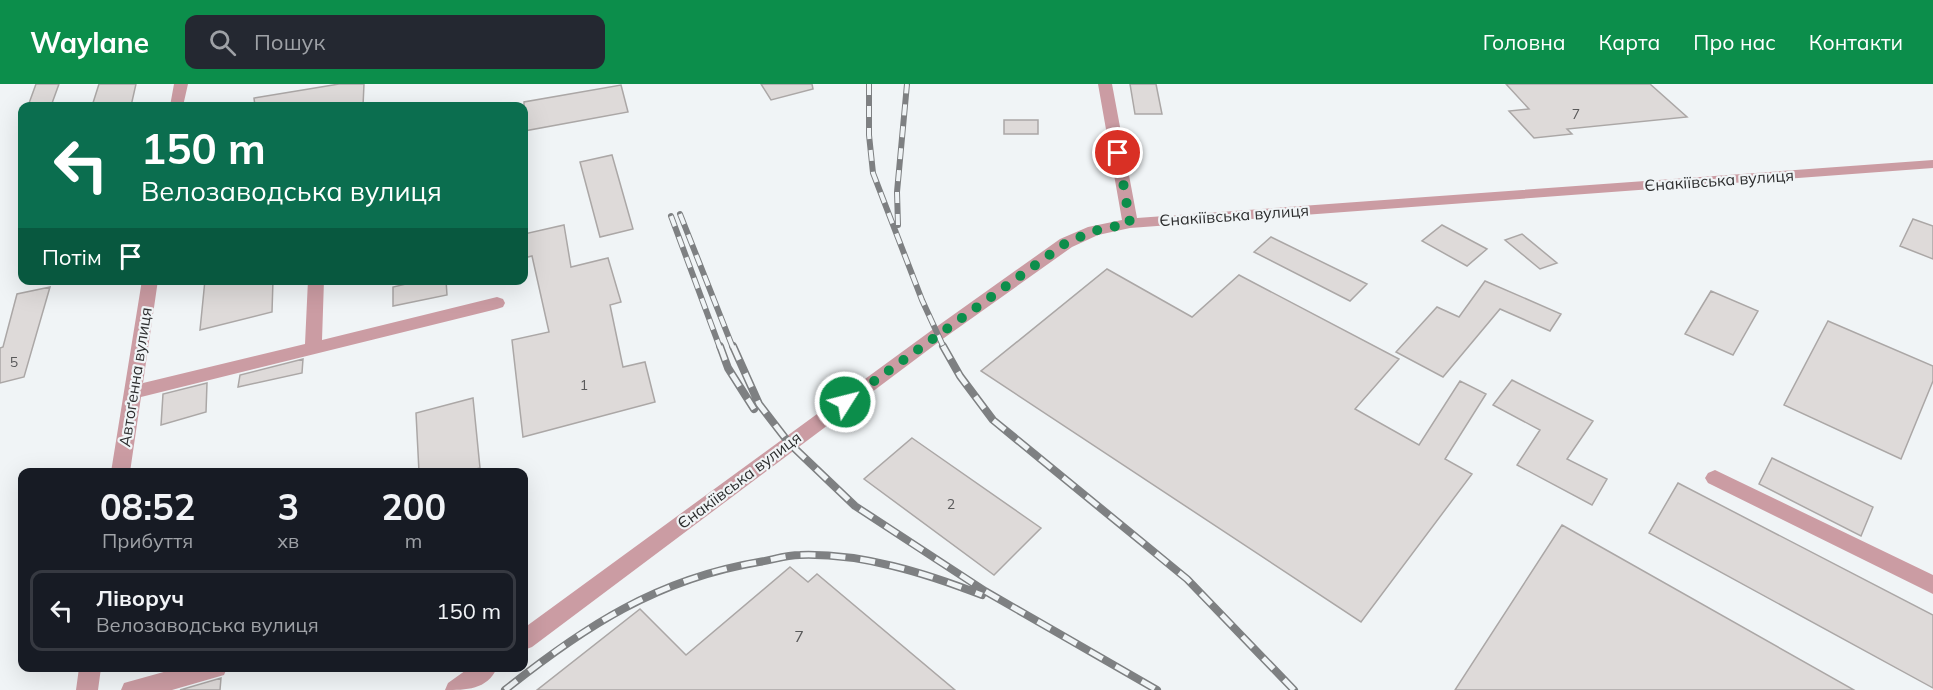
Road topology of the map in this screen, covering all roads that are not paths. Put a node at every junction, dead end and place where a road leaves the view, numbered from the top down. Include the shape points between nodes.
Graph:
1 (181, 84) edge
2 (1105, 84) edge
3 (178, 102) edge
4 (1930, 167) edge
5 (1130, 223) junction
6 (149, 285) edge
7 (316, 285) edge
8 (497, 303) dead end
9 (313, 348) junction
10 (133, 392) junction
11 (121, 468) edge
12 (1715, 478) dead end
13 (1933, 585) edge
14 (528, 637) edge
15 (89, 672) edge
16 (201, 672) edge
17 (481, 672) edge
18 (87, 690) edge
19 (132, 690) edge
20 (456, 690) edge

1 - 3 street
2 - 5 street
4 - 5 street, Єнакіївська вулиця
5 - 14 street, Єнакіївська вулиця via 1094,231 1066,243
6 - 10 street, Автоґенна вулиця
7 - 9 street
8 - 9 street
9 - 10 street
10 - 11 street, Автоґенна вулиця
12 - 13 street
15 - 18 street
16 - 19 street
17 - 20 street

